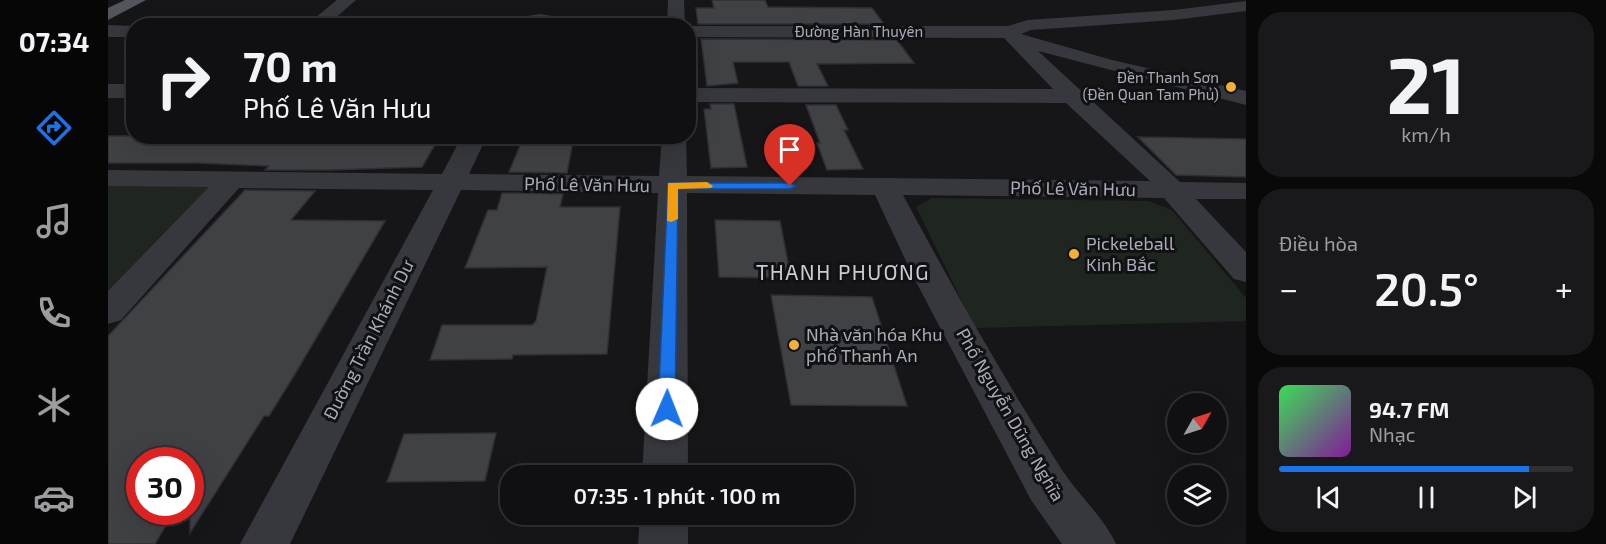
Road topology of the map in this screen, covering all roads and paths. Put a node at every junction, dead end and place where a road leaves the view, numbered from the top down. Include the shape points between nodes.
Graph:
1 (138, 0) edge
2 (348, 0) edge
3 (545, 0) edge
4 (676, 0) edge
5 (1128, 2) dead end
6 (1045, 5) dead end
7 (1243, 7) edge
8 (108, 15) edge
9 (1174, 15) junction
10 (324, 18) edge
11 (536, 18) edge
12 (676, 18) edge
13 (108, 31) edge
14 (126, 31) edge
15 (696, 31) edge
16 (1018, 32) junction
17 (108, 91) edge
18 (126, 92) edge
19 (696, 95) edge
20 (1072, 96) junction
21 (1246, 98) edge
22 (470, 144) edge
23 (674, 144) edge
24 (108, 178) edge
25 (232, 179) junction
26 (448, 184) junction
27 (672, 186) junction
28 (885, 187) junction
29 (1172, 190) junction
30 (1246, 191) edge
31 (1246, 272) edge
32 (108, 312) edge
33 (665, 465) edge
34 (664, 525) edge
35 (265, 544) edge
36 (663, 544) edge
37 (1091, 544) edge

1 - 8 main road
2 - 10 street
3 - 11 street
4 - 12 street
5 - 9 street
6 - 16 street
7 - 9 street
9 - 16 street
13 - 14 street
15 - 16 street, Đường Hàn Thuyên
16 - 20 street
16 - 21 street via 1107,65
17 - 18 street
19 - 20 street
20 - 29 street
22 - 26 street, Đường Trần Khánh Dư
23 - 27 street
24 - 25 street, Phố Lê Văn Hưu
25 - 26 street, Phố Lê Văn Hưu
25 - 32 street
26 - 27 street, Phố Lê Văn Hưu
26 - 35 street, Đường Trần Khánh Dư
27 - 28 street, Phố Lê Văn Hưu
27 - 33 street
28 - 29 street, Phố Lê Văn Hưu
28 - 37 street, Phố Nguyễn Dũng Nghĩa via 1047,486
29 - 30 street, Phố Lê Văn Hưu
29 - 31 street
34 - 36 street

